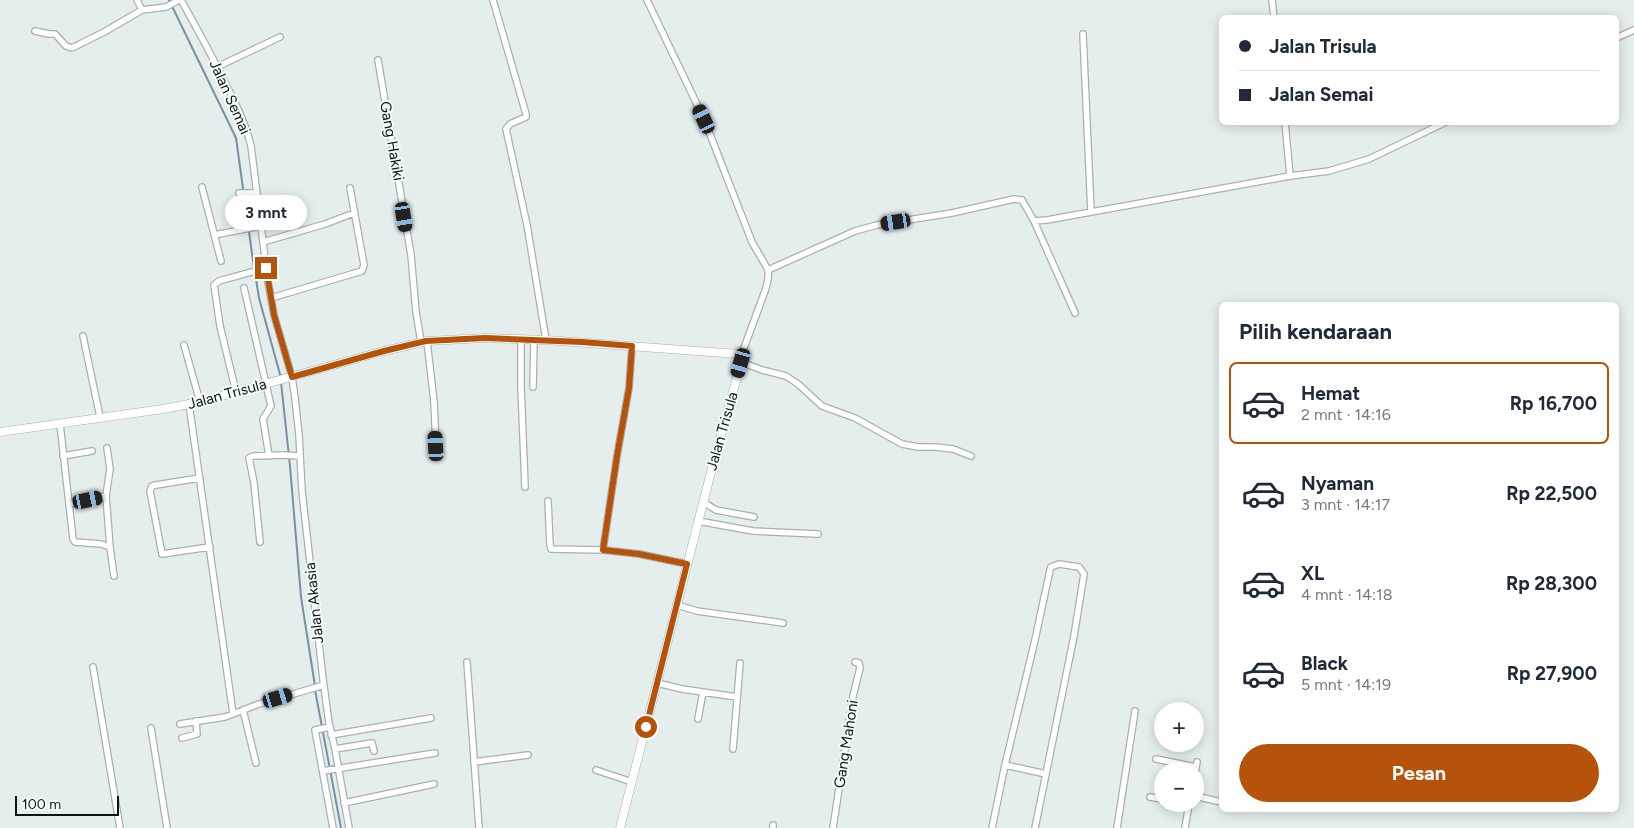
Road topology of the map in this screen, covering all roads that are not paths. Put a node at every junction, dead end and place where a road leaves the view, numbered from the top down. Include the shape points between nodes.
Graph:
1 (137, 0) edge
2 (180, 0) edge
3 (492, 0) edge
4 (647, 0) edge
5 (1272, 0) edge
6 (142, 10) junction
7 (1274, 15) edge
8 (1634, 30) edge
9 (35, 31) dead end
10 (1083, 34) dead end
11 (280, 36) dead end
12 (1619, 37) edge
13 (378, 60) dead end
14 (217, 67) junction
15 (1285, 125) edge
16 (1440, 125) edge
17 (1290, 176) junction
18 (202, 187) dead end
19 (350, 188) dead end
20 (1091, 212) junction
21 (354, 213) junction
22 (1037, 221) junction
23 (261, 226) junction
24 (214, 235) junction
25 (263, 242) junction
26 (221, 261) dead end
27 (263, 268) junction
28 (768, 270) junction
29 (244, 288) dead end
30 (271, 298) junction
31 (1075, 313) dead end
32 (83, 336) dead end
33 (521, 339) junction
34 (534, 340) junction
35 (546, 340) junction
36 (424, 341) junction
37 (184, 345) dead end
38 (632, 346) junction
39 (741, 359) junction
40 (290, 377) junction
41 (266, 384) junction
42 (533, 387) dead end
43 (236, 392) junction
44 (200, 402) junction
45 (188, 404) junction
46 (100, 417) junction
47 (60, 424) junction
48 (0, 432) edge
49 (436, 446) dead end
50 (107, 448) dead end
51 (92, 451) dead end
52 (63, 456) junction
53 (269, 456) junction
54 (300, 456) junction
55 (971, 456) dead end
56 (200, 478) junction
57 (525, 487) dead end
58 (106, 496) junction
59 (548, 501) dead end
60 (703, 502) junction
61 (69, 504) junction
62 (754, 517) dead end
63 (698, 521) junction
64 (818, 534) dead end
65 (260, 542) dead end
66 (210, 547) junction
67 (110, 548) junction
68 (603, 550) junction
69 (687, 564) junction
70 (114, 576) dead end
71 (677, 605) junction
72 (783, 623) dead end
73 (467, 662) dead end
74 (856, 662) dead end
75 (740, 663) dead end
76 (93, 667) dead end
77 (657, 683) junction
78 (323, 686) junction
79 (703, 692) junction
80 (737, 697) junction
81 (243, 710) junction
82 (1135, 711) dead end
83 (233, 714) junction
84 (431, 718) dead end
85 (698, 719) dead end
86 (196, 721) junction
87 (180, 724) dead end
88 (328, 727) junction
89 (151, 728) dead end
90 (331, 735) junction
91 (182, 738) dead end
92 (335, 749) junction
93 (733, 749) dead end
94 (374, 751) dead end
95 (435, 752) dead end
96 (528, 755) dead end
97 (1156, 759) dead end
98 (474, 762) junction
99 (1169, 762) edge
100 (256, 763) dead end
101 (1005, 765) junction
102 (337, 769) junction
103 (596, 770) dead end
104 (323, 771) junction
105 (1046, 774) junction
106 (632, 782) junction
107 (434, 784) dead end
108 (1150, 797) dead end
109 (1154, 798) edge
110 (1204, 798) edge
111 (1219, 802) edge
112 (344, 803) junction
113 (1187, 812) edge
114 (120, 828) edge
115 (167, 828) edge
116 (333, 828) edge
117 (349, 828) edge
118 (479, 828) edge
119 (620, 828) edge
120 (834, 828) edge
121 (992, 828) edge
122 (1035, 828) edge
123 (1117, 828) edge
124 (1185, 828) edge

1 - 6 street
2 - 6 street via 166,7
2 - 14 street, Jalan Semai
3 - 35 street via 526,114 506,128 527,225
4 - 28 street via 704,119 752,242
5 - 7 street
6 - 9 street via 72,48 62,44 56,34
8 - 12 street
10 - 20 street
11 - 14 street
13 - 36 street, Gang Hakiki via 411,255 416,312
14 - 23 street, Jalan Semai via 251,146 248,193
15 - 17 street
16 - 17 street via 1370,159 1329,171
17 - 20 street
18 - 24 street
19 - 21 street
20 - 22 street
21 - 25 street
21 - 30 street via 364,265 362,271
22 - 28 street via 1022,200 1014,200 855,231
22 - 31 street
23 - 24 street
23 - 25 street, Jalan Semai
24 - 26 street
25 - 27 street, Jalan Semai
27 - 30 street, Jalan Semai
27 - 43 street via 214,285
28 - 39 street via 768,283
29 - 41 street
30 - 40 street, Jalan Semai
32 - 46 street
33 - 34 street, Jalan Trisula
33 - 36 street, Jalan Trisula
33 - 57 street
34 - 35 street, Jalan Trisula
34 - 42 street
35 - 38 street, Jalan Trisula
36 - 40 street, Jalan Trisula
36 - 49 street, Gang Hakiki via 434,402
37 - 44 street
38 - 39 street, Jalan Trisula via 738,353
38 - 68 street via 629,388
39 - 55 street via 762,370 786,376 822,406 854,418 902,444 953,449
39 - 60 street, Jalan Trisula
40 - 41 street, Jalan Trisula
40 - 54 street, Jalan Akasia
41 - 43 street, Jalan Trisula
41 - 53 street via 270,406 263,419
43 - 44 street, Jalan Trisula
44 - 45 street, Jalan Trisula
45 - 46 street, Jalan Trisula
45 - 56 street
46 - 47 street, Jalan Trisula
47 - 48 street, Jalan Trisula
47 - 52 street
50 - 58 street via 110,469
51 - 52 street
52 - 61 street
53 - 54 street
53 - 65 street via 249,458
54 - 78 street, Jalan Akasia
56 - 66 street
56 - 66 street via 156,484 150,491 162,554
58 - 61 street
58 - 67 street
59 - 68 street via 551,549
60 - 62 street via 716,510
60 - 63 street, Jalan Trisula
61 - 67 street via 75,542
63 - 64 street via 753,532
63 - 69 street, Jalan Trisula
66 - 83 street
67 - 70 street
68 - 69 street
69 - 71 street, Jalan Trisula
71 - 72 street via 697,611
71 - 77 street, Jalan Trisula
73 - 98 street
74 - 120 street, Gang Mahoni via 860,668
75 - 80 street
76 - 114 street
77 - 79 street
77 - 106 street, Jalan Trisula
78 - 81 street
78 - 88 street, Jalan Akasia
79 - 80 street
79 - 85 street
80 - 93 street
81 - 83 street
81 - 100 street
82 - 123 street
83 - 86 street
84 - 90 street
86 - 87 street
86 - 91 street via 197,735
88 - 90 street, Jalan Akasia
88 - 104 street via 316,730
89 - 115 street
90 - 92 street, Jalan Akasia
92 - 94 street via 372,743
92 - 102 street, Jalan Akasia
95 - 102 street
96 - 98 street
97 - 99 street
98 - 118 street
101 - 105 street
101 - 105 street via 1051,567 1059,564 1079,567 1084,574
101 - 121 street
102 - 104 street
102 - 112 street, Jalan Akasia
103 - 106 street
104 - 116 street
105 - 122 street
106 - 119 street, Jalan Trisula
107 - 112 street
108 - 109 street
110 - 111 street
112 - 117 street, Jalan Akasia
113 - 124 street

